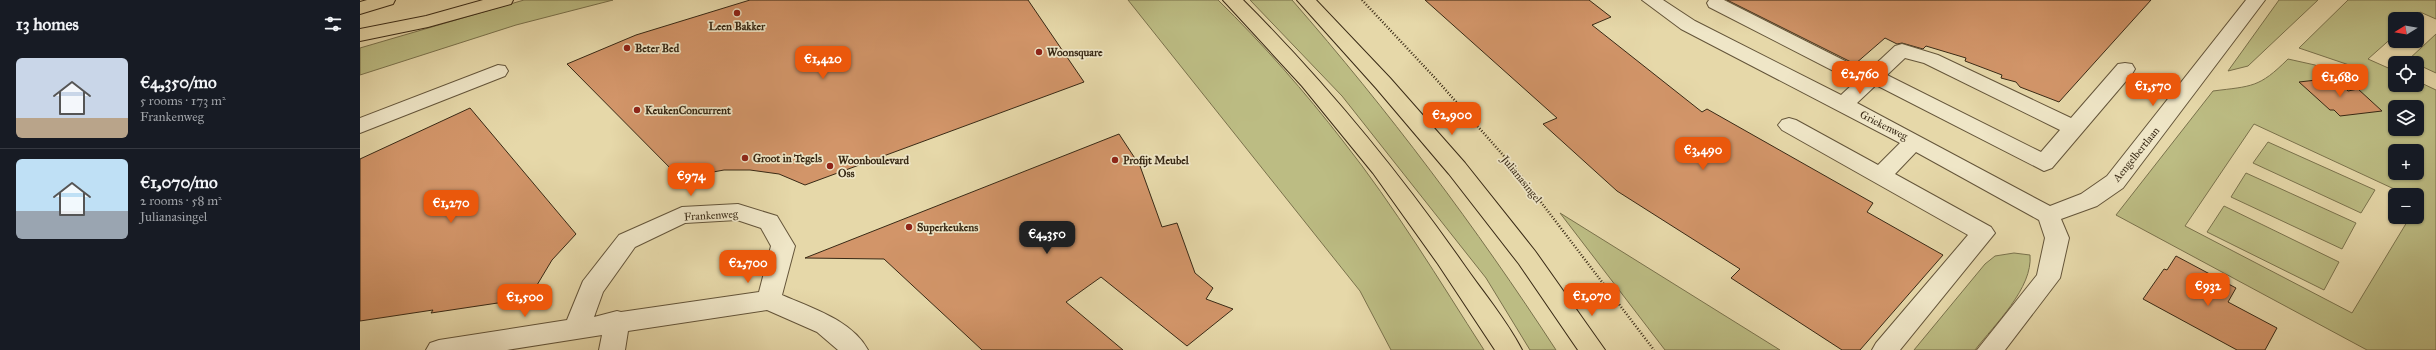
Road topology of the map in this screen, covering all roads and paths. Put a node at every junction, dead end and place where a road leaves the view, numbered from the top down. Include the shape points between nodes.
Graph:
1 (386, 0) edge
2 (449, 0) edge
3 (504, 0) edge
4 (1232, 0) edge
5 (1306, 0) edge
6 (1362, 0) edge
7 (2256, 0) edge
8 (1656, 1) edge
9 (1716, 3) dead end
10 (360, 8) edge
11 (360, 30) edge
12 (360, 35) edge
13 (2125, 69) dead end
14 (498, 72) dead end
15 (1871, 78) junction
16 (1843, 105) junction
17 (1789, 125) dead end
18 (360, 126) edge
19 (2074, 128) junction
20 (1914, 141) junction
21 (1880, 176) junction
22 (2048, 215) junction
23 (769, 300) junction
24 (617, 322) junction
25 (577, 328) junction
26 (440, 350) edge
27 (612, 350) edge
28 (855, 350) edge
29 (1509, 350) edge
30 (1592, 350) edge
31 (1654, 350) edge
32 (1885, 350) edge
33 (1990, 350) edge

1 - 10 main road
2 - 11 main road
3 - 12 main road via 428,21
4 - 29 main road via 1278,44 1359,140 1438,243
5 - 30 main road via 1416,119 1483,200
6 - 31 path, Julianasingel via 1518,172
7 - 22 street, Aengelbertlaan via 2115,182 2089,200
8 - 16 street, Griekenweg via 1688,25
9 - 15 street
13 - 19 street
14 - 18 street
15 - 16 street
15 - 19 street via 1902,50 1931,59
15 - 19 street via 2044,163
16 - 20 street, Griekenweg
17 - 21 street
20 - 21 street
20 - 22 street, Griekenweg
21 - 32 street via 1983,233
22 - 33 street via 2057,238 2048,278
23 - 24 street
23 - 25 street, Frankenweg via 782,246 769,222 738,212 682,215 627,241 592,288
23 - 28 street via 826,325
24 - 25 street
24 - 27 street
25 - 26 street

